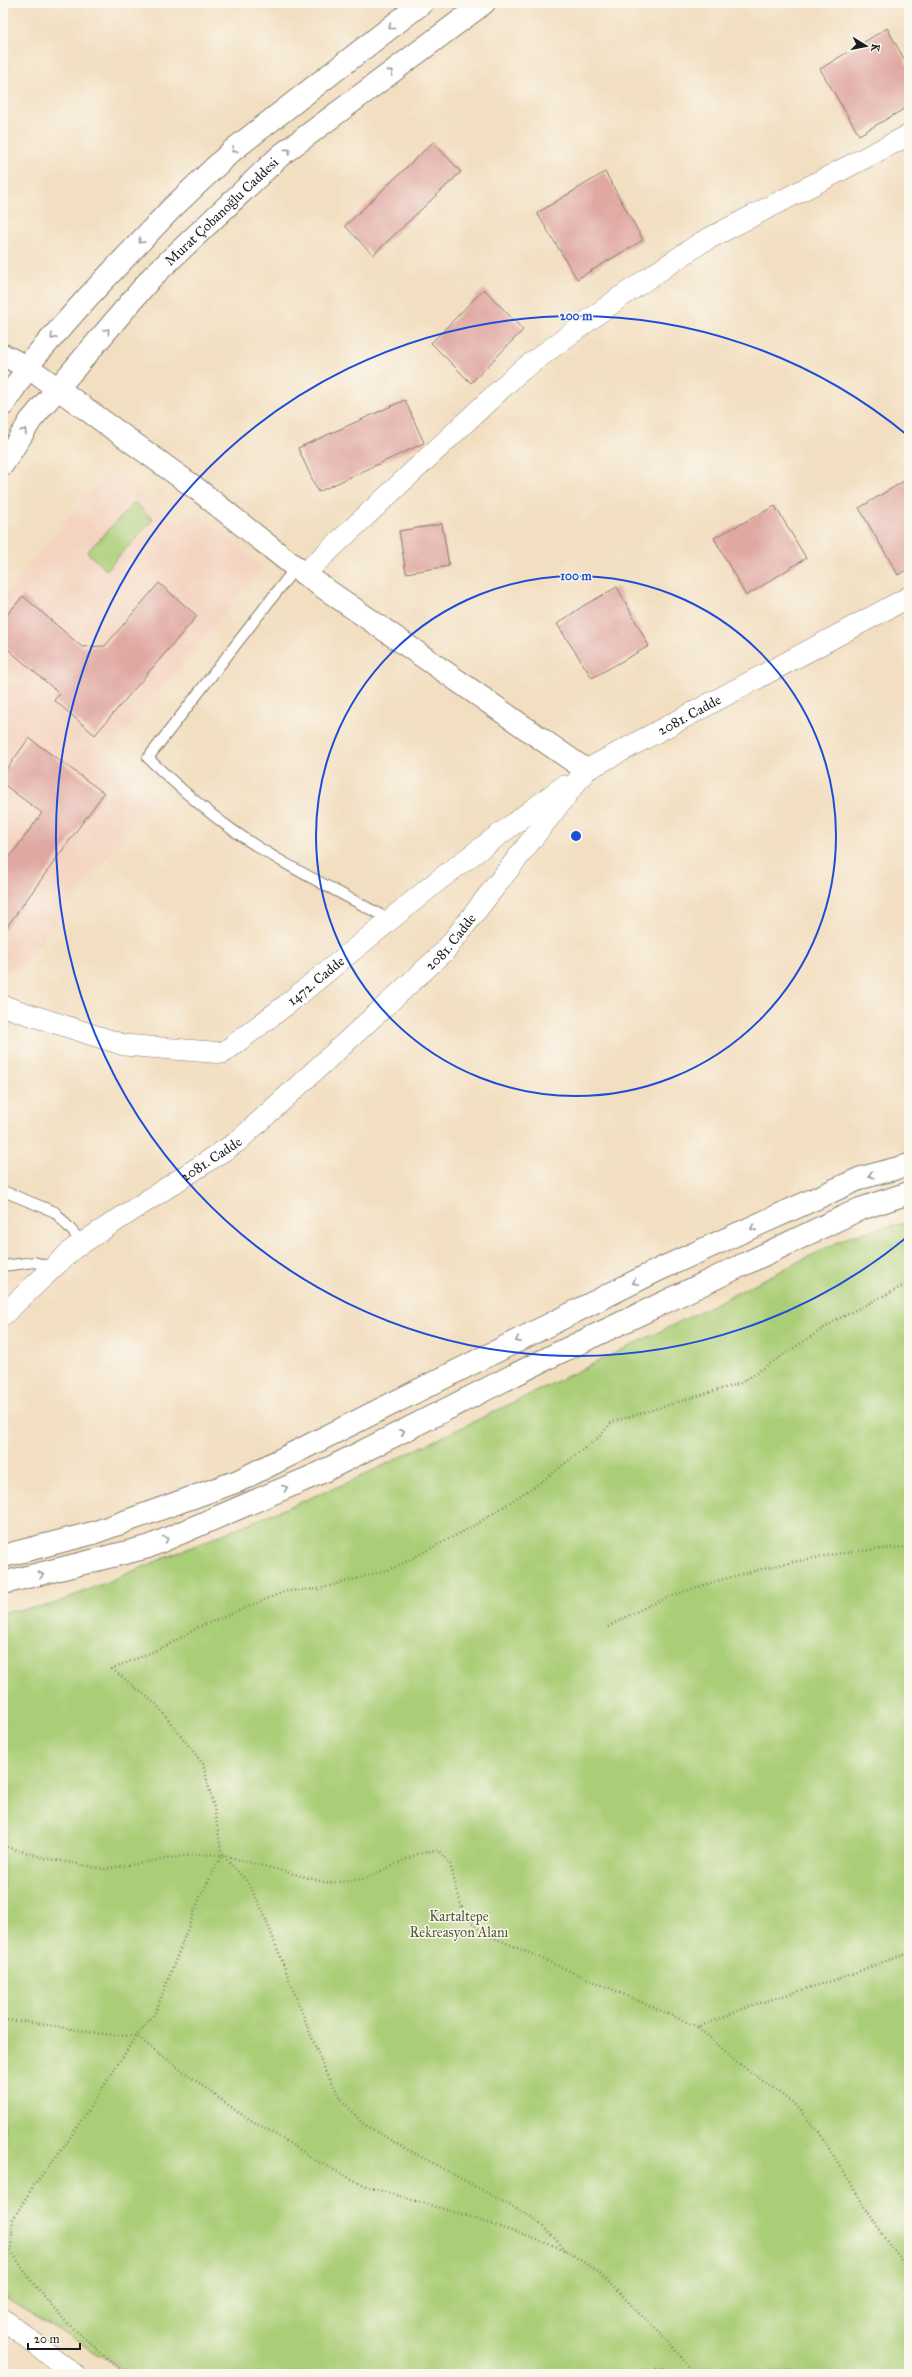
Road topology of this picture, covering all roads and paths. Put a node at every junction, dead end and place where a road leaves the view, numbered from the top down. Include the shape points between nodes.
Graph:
1 (422, 3) edge
2 (484, 3) edge
3 (909, 135) edge
4 (3, 355) edge
5 (28, 368) junction
6 (57, 389) junction
7 (3, 405) edge
8 (3, 464) edge
9 (300, 570) junction
10 (909, 598) edge
11 (586, 770) junction
12 (390, 920) junction
13 (3, 1006) edge
14 (909, 1165) edge
15 (3, 1191) edge
16 (909, 1193) edge
17 (83, 1243) junction
18 (3, 1266) edge
19 (54, 1268) junction
20 (909, 1283) edge
21 (3, 1316) edge
22 (909, 1547) edge
23 (3, 1556) edge
24 (3, 1583) edge
25 (608, 1627) dead end
26 (3, 1846) edge
27 (222, 1855) junction
28 (909, 1952) edge
29 (3, 2020) edge
30 (698, 2027) junction
31 (136, 2036) junction
32 (566, 2250) junction
33 (909, 2272) edge
34 (3, 2319) edge
35 (74, 2374) edge
36 (125, 2374) edge
37 (650, 2374) edge
38 (682, 2374) edge
39 (694, 2374) edge

1 -> 5 main road via 233,150 86,298
6 -> 2 main road, Murat Çobanoğlu Caddesi via 152,278 281,155
3 - 9 street via 702,242 613,303 518,373
4 - 5 main road
5 - 6 main road
5 - 7 main road
8 -> 6 main road, Murat Çobanoğlu Caddesi via 31,420
6 - 9 main road via 197,489
9 - 11 main road
9 - 12 lane via 148,758 202,807 234,831 268,853
10 - 11 street, 2081. Cadde
11 - 12 street, 1472. Cadde via 440,878
11 - 17 street, 2081. Cadde via 444,952 237,1142
12 - 13 street, 1472. Cadde via 223,1053 124,1045
14 -> 23 main road via 861,1178 658,1270 238,1481 93,1533
15 - 17 lane via 55,1212
24 -> 16 main road via 148,1547 320,1474 554,1355 732,1270 860,1209
17 - 19 street, 2081. Cadde
18 - 19 lane via 34,1262
19 - 21 street, 2081. Cadde
20 - 27 path via 836,1320 741,1383 612,1422 599,1437 535,1486 477,1524 394,1568 319,1588 286,1591 199,1627 166,1646 112,1669 157,1705 203,1764
22 - 25 path via 836,1552 711,1582 661,1599
26 - 27 path via 45,1858 105,1869 196,1854
27 - 30 path via 328,1883 364,1879 417,1854 438,1850 450,1864 463,1912 476,1927 490,1936
27 - 31 path via 200,1897 155,2013
27 - 32 path via 246,1880 261,1907 326,2074 343,2101 362,2123 535,2219
28 - 30 path via 841,1978 750,2006
29 - 31 path
30 - 33 path via 737,2062 792,2102 819,2132 878,2228
31 - 32 path via 239,2114 320,2163 368,2186 474,2218
31 - 36 path via 13,2219 11,2251 32,2282 66,2322
32 - 39 path via 598,2272 672,2345
34 - 35 street
37 - 38 path via 655,2369 665,2368

